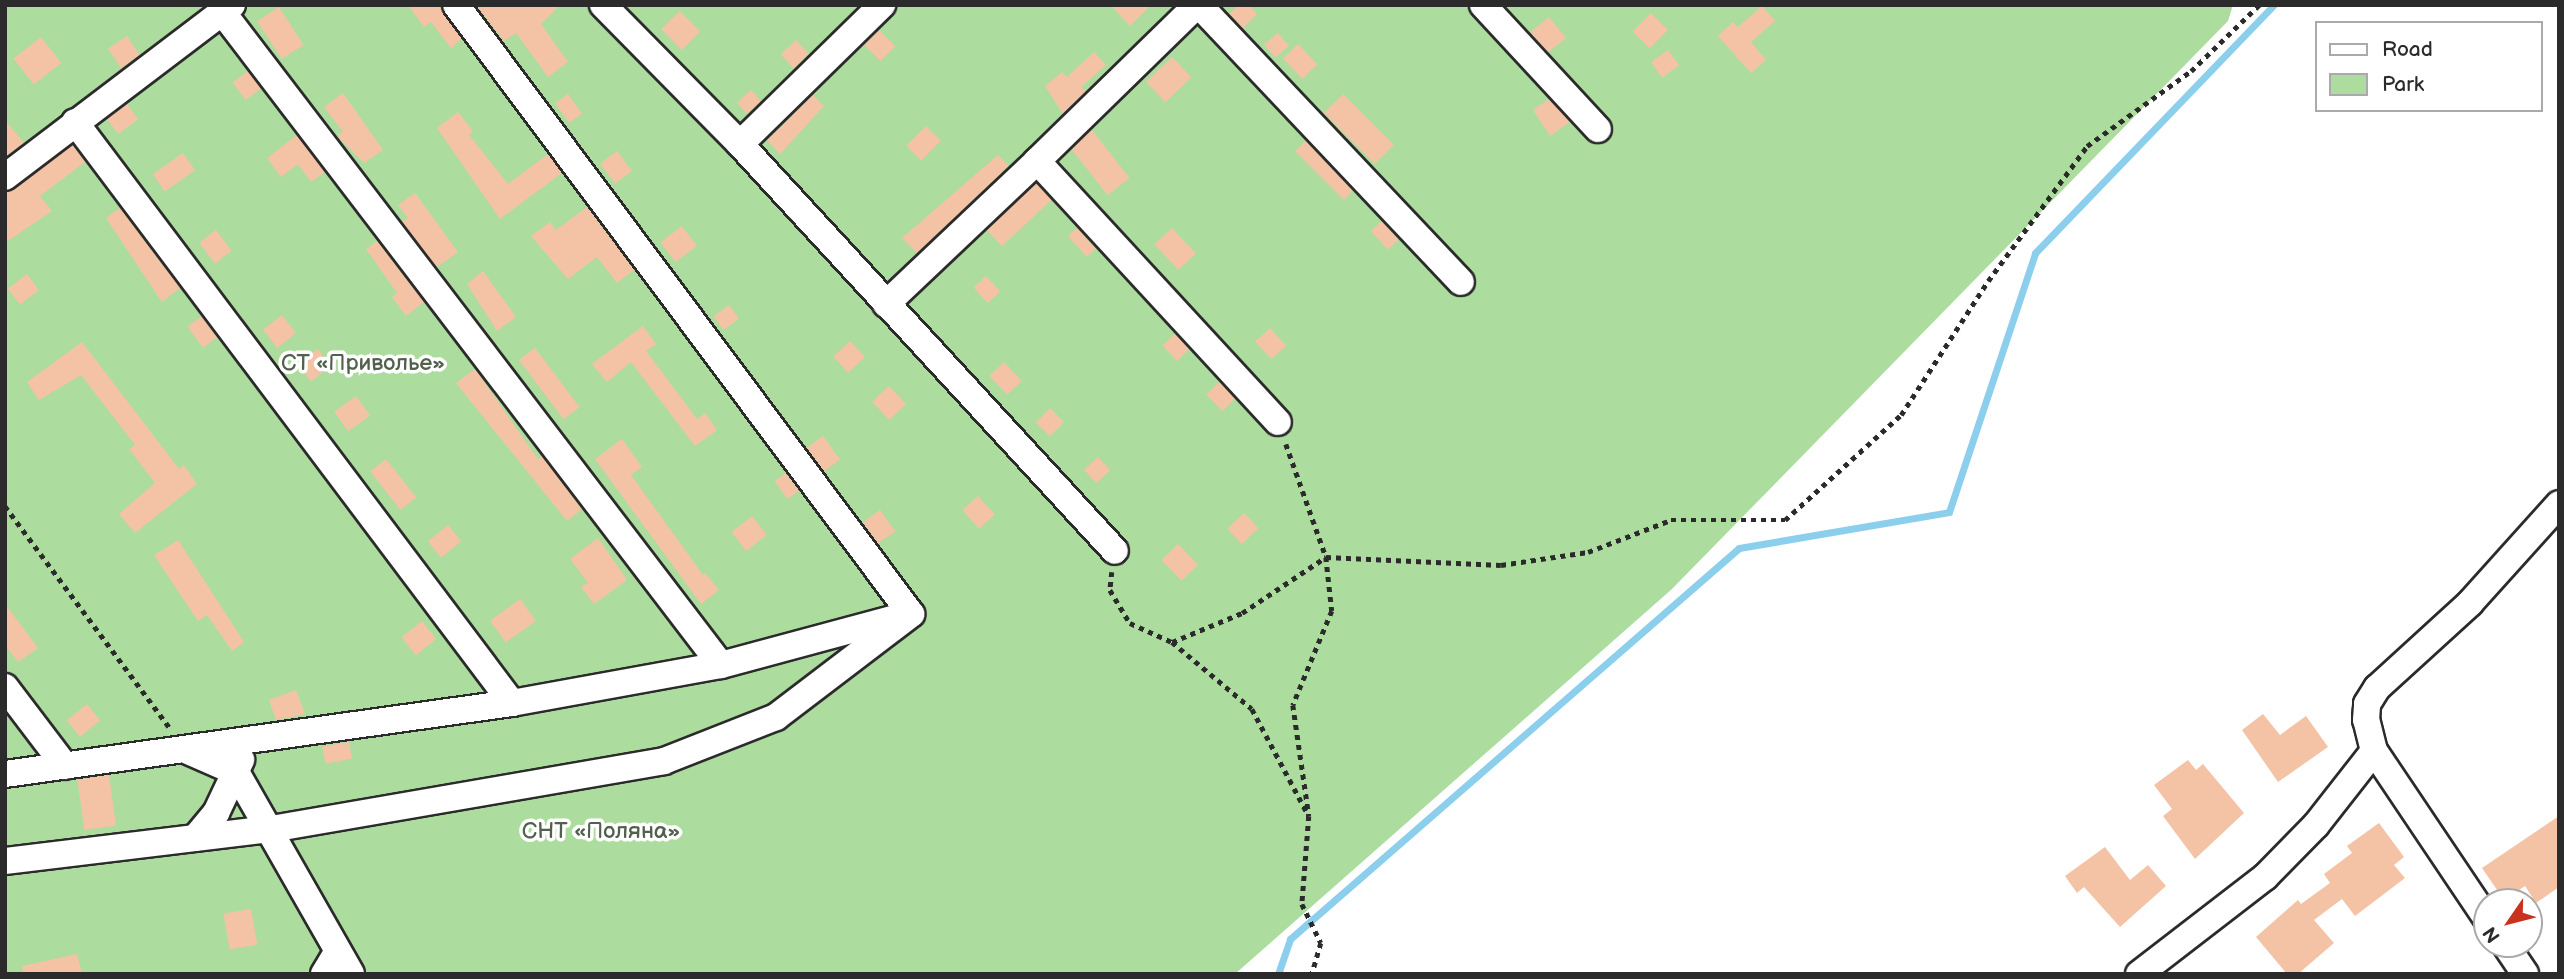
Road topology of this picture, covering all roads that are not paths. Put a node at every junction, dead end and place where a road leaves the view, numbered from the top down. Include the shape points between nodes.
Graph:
1 (456, 5) edge
2 (603, 5) edge
3 (881, 5) edge
4 (1198, 5) edge
5 (1483, 5) edge
6 (228, 9) edge
7 (75, 122) junction
8 (1598, 129) dead end
9 (740, 144) junction
10 (1037, 162) junction
11 (5, 177) edge
12 (1461, 282) dead end
13 (886, 304) junction
14 (1278, 422) road end
15 (2559, 504) edge
16 (1115, 551) road end
17 (911, 614) junction
18 (721, 665) junction
19 (5, 687) edge
20 (512, 703) junction
21 (247, 742) junction
22 (187, 751) junction
23 (2374, 751) junction
24 (65, 766) junction
25 (236, 772) junction
26 (5, 774) edge
27 (271, 830) junction
28 (195, 838) junction
29 (5, 861) edge
30 (2473, 898) edge
31 (2514, 958) edge
32 (338, 966) edge
33 (2139, 974) edge
34 (2525, 974) edge

1 - 17 street
2 - 9 street
3 - 9 street
4 - 10 street
4 - 12 street
5 - 8 street
6 - 7 street
6 - 18 street
7 - 11 street
7 - 20 street
9 - 13 street
10 - 13 street
10 - 14 street
13 - 16 street
15 - 23 street via 2470,603 2377,688 2367,704 2366,720
17 - 18 street
17 - 27 street via 776,717 664,761
18 - 20 street
19 - 24 street
20 - 21 street
21 - 22 street
21 - 25 street
22 - 24 street
22 - 25 street
23 - 30 street
23 - 33 street via 2316,825 2265,877
24 - 26 street
25 - 27 street
25 - 28 street via 216,813
27 - 28 street
27 - 32 street
28 - 29 street
31 - 34 street

